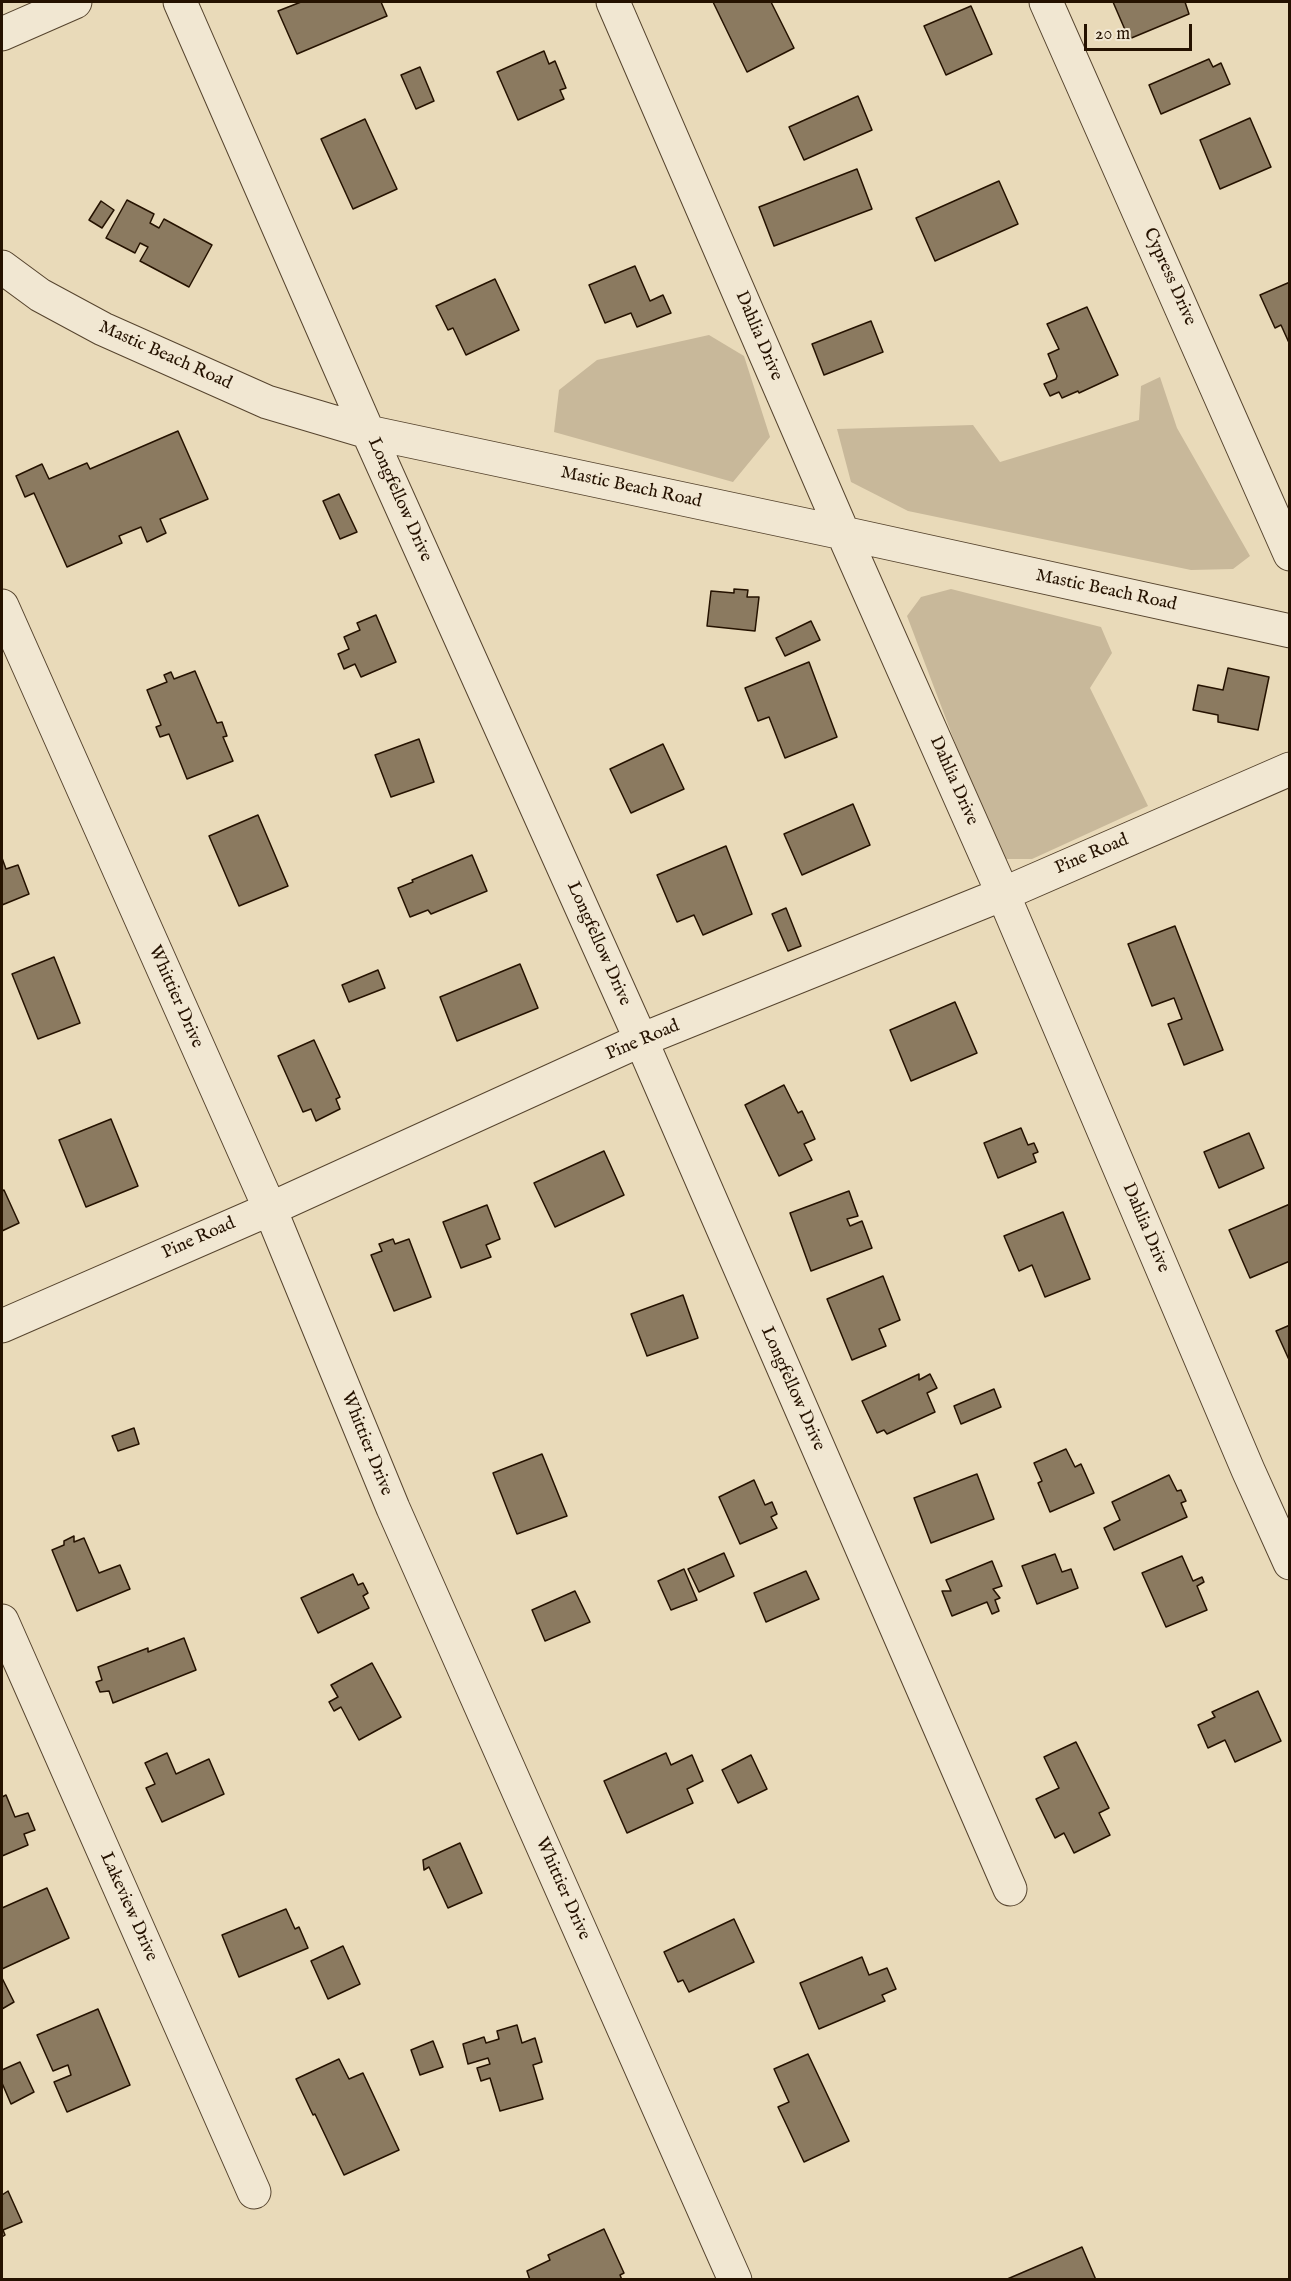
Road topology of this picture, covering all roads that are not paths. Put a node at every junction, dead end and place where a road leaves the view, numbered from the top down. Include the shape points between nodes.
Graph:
1 (75, 2) edge
2 (180, 2) edge
3 (613, 2) edge
4 (1046, 2) edge
5 (2, 34) edge
6 (2, 267) edge
7 (368, 432) junction
8 (843, 533) junction
9 (1290, 554) edge
10 (2, 606) edge
11 (1290, 631) edge
12 (1290, 769) edge
13 (1003, 894) junction
14 (641, 1040) junction
15 (270, 1209) junction
16 (2, 1326) edge
17 (1290, 1563) edge
18 (2, 1621) edge
19 (1010, 1889) dead end
20 (254, 2192) dead end
21 (735, 2280) edge

1 - 5 street
2 - 7 street, Longfellow Drive
3 - 8 street, Dahlia Drive
4 - 9 street, Cypress Drive
6 - 7 street, Mastic Beach Road via 39,295 103,329 267,402
7 - 8 street, Mastic Beach Road
7 - 14 street, Longfellow Drive
8 - 11 street, Mastic Beach Road
8 - 13 street, Dahlia Drive
10 - 15 street, Whittier Drive
12 - 13 street, Pine Road
13 - 14 street, Pine Road
13 - 17 street, Dahlia Drive
14 - 15 street, Pine Road
14 - 19 street, Longfellow Drive
15 - 16 street, Pine Road
15 - 21 street, Whittier Drive via 393,1508
18 - 20 street, Lakeview Drive

